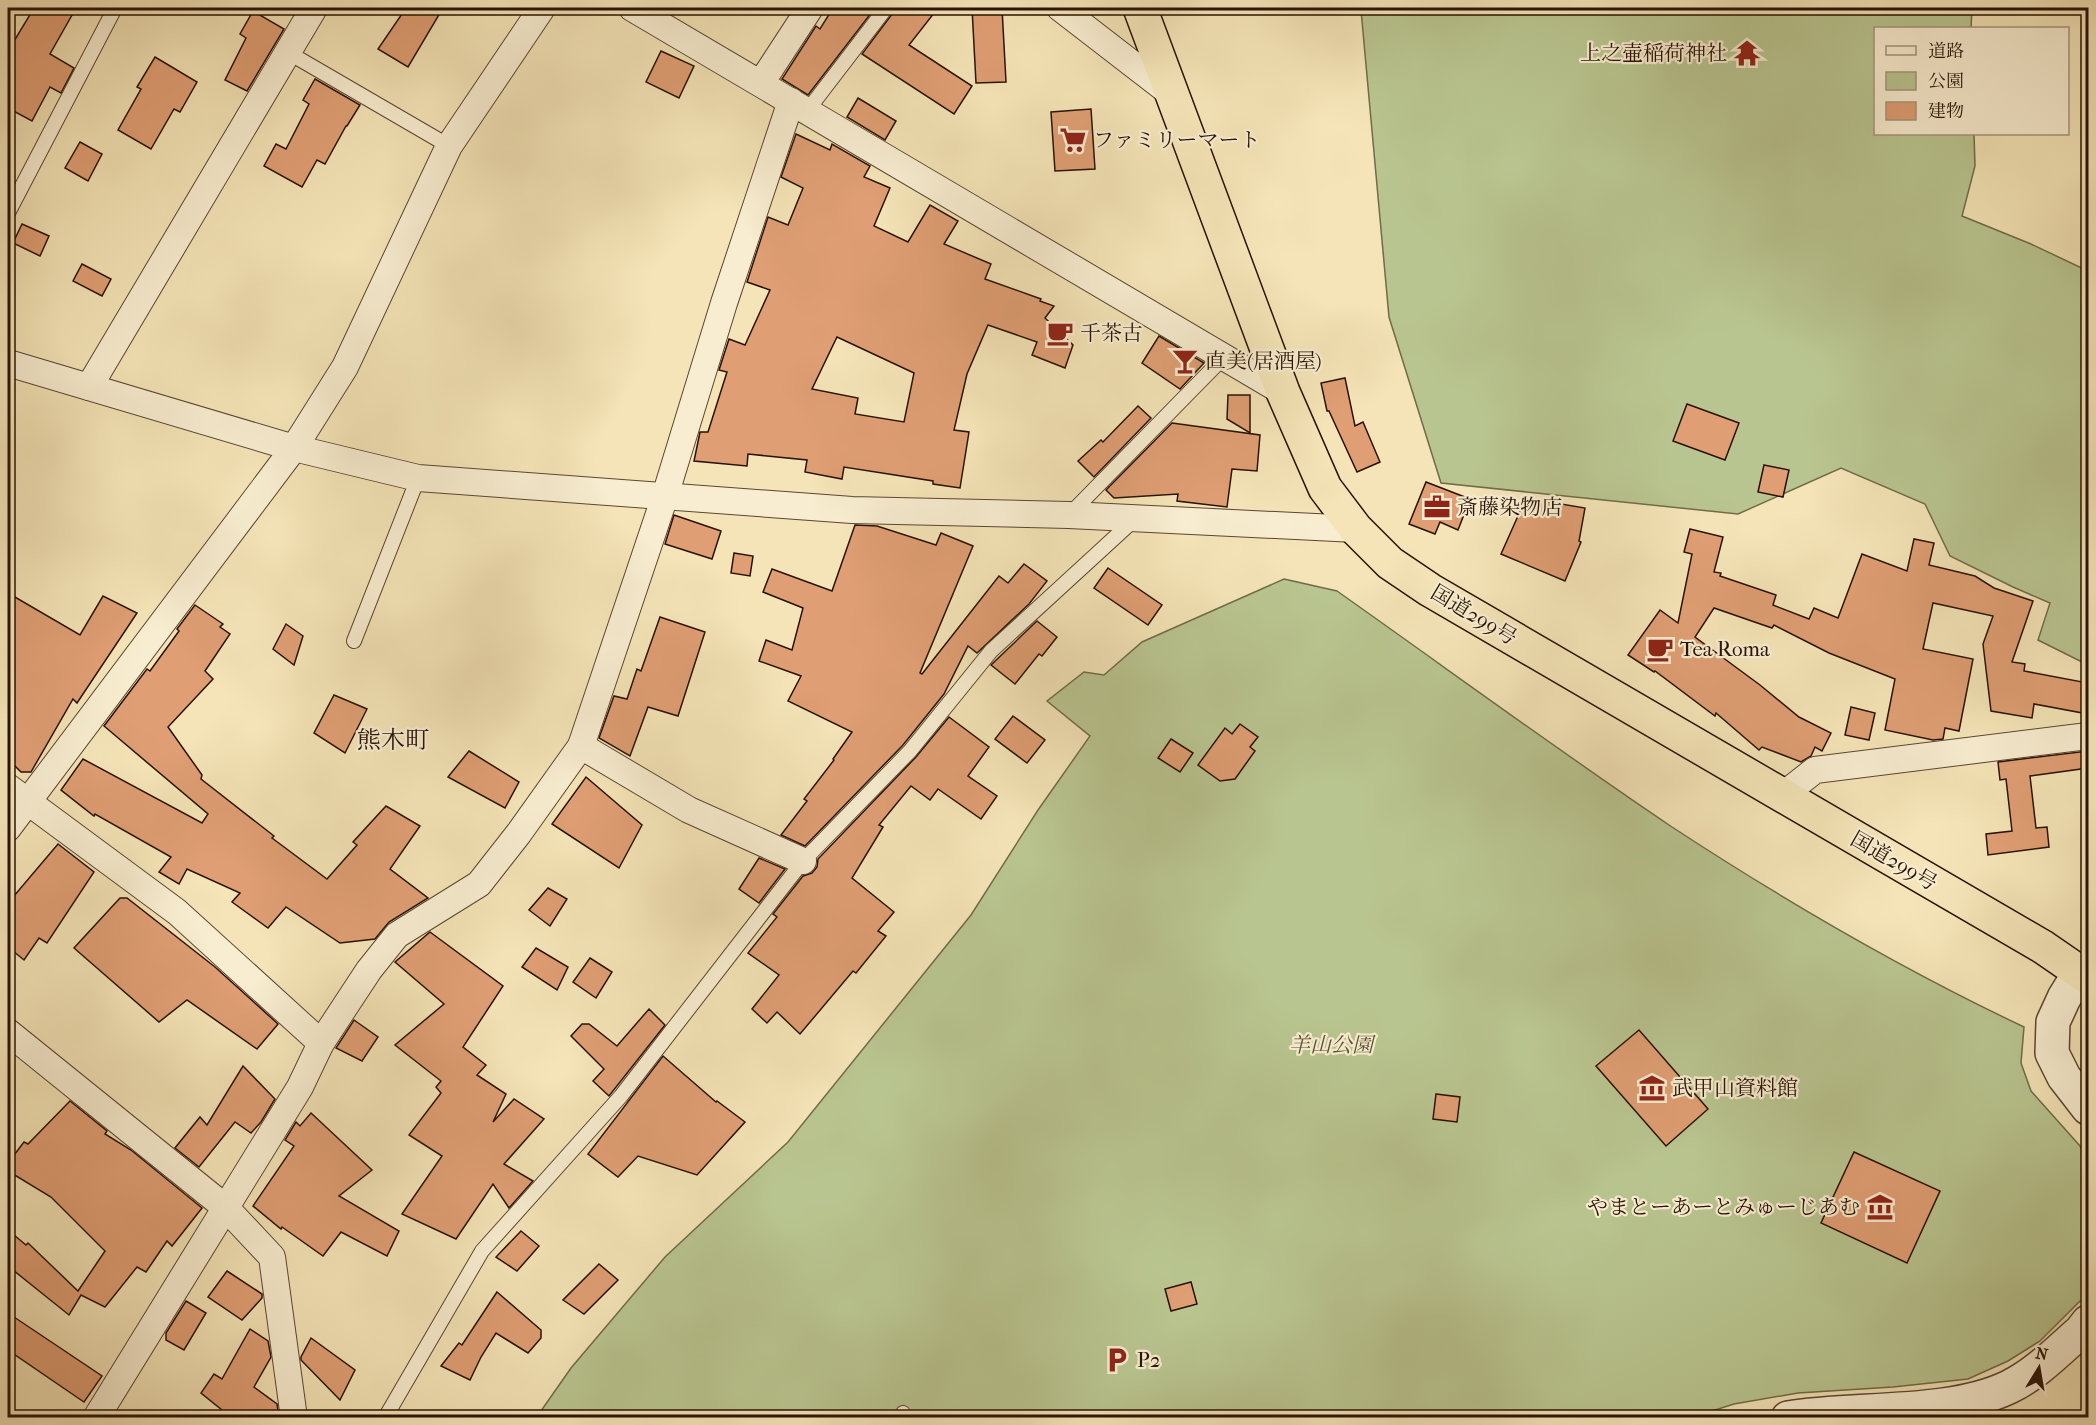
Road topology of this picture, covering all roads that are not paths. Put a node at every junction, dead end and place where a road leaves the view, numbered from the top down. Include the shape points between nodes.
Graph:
1 (115, 8) edge
2 (542, 8) edge
3 (632, 8) edge
4 (810, 8) edge
5 (886, 8) edge
6 (1060, 8) edge
7 (1140, 8) edge
8 (309, 9) edge
9 (289, 53) junction
10 (761, 84) junction
11 (1174, 97) junction
12 (799, 106) junction
13 (449, 146) junction
14 (8, 213) edge
15 (1224, 357) junction
16 (8, 363) edge
17 (89, 387) junction
18 (1283, 392) junction
19 (294, 448) junction
20 (418, 478) junction
21 (665, 496) junction
22 (1069, 514) junction
23 (1137, 517) junction
24 (1356, 529) junction
25 (354, 641) dead end
26 (2088, 736) edge
27 (581, 746) junction
28 (18, 794) edge
29 (1782, 796) junction
30 (8, 828) edge
31 (803, 861) junction
32 (2084, 975) edge
33 (8, 1032) edge
34 (321, 1043) junction
35 (2076, 1079) edge
36 (2088, 1108) edge
37 (226, 1208) junction
38 (2088, 1322) edge
39 (1796, 1417) edge
40 (96, 1418) edge
41 (294, 1418) edge
42 (385, 1418) edge

1 - 14 lane
2 - 13 street
3 - 10 street
4 - 10 street
5 - 12 lane
6 - 11 street
7 - 11 highway, 国道299号
8 - 9 street
9 - 13 lane
9 - 17 street
10 - 12 street
11 - 18 highway, 国道299号
12 - 15 street
12 - 21 street via 724,303
13 - 19 street via 345,367
15 - 18 street
15 - 22 lane
16 - 17 street
17 - 19 street
18 - 24 highway, 国道299号 via 1325,488
19 - 20 street
19 - 28 street
20 - 21 street
20 - 25 lane
21 - 22 street via 852,510
21 - 27 street
22 - 23 street
23 - 24 street
23 - 31 lane via 991,651 910,751
24 - 29 highway, 国道299号 via 1390,563 1430,590
26 - 29 street via 1815,770
27 - 31 street via 689,810
27 - 34 street via 479,884 397,935
28 - 30 street
28 - 34 street via 177,912
29 - 32 highway, 国道299号 via 2043,947
31 - 42 lane via 621,1096 482,1251
32 - 35 street via 2064,998 2053,1022 2052,1053
33 - 37 street
34 - 37 street via 300,1087
35 - 36 street
37 - 40 street
37 - 41 street via 272,1257
38 - 39 street via 2026,1378 1984,1396 1942,1405

